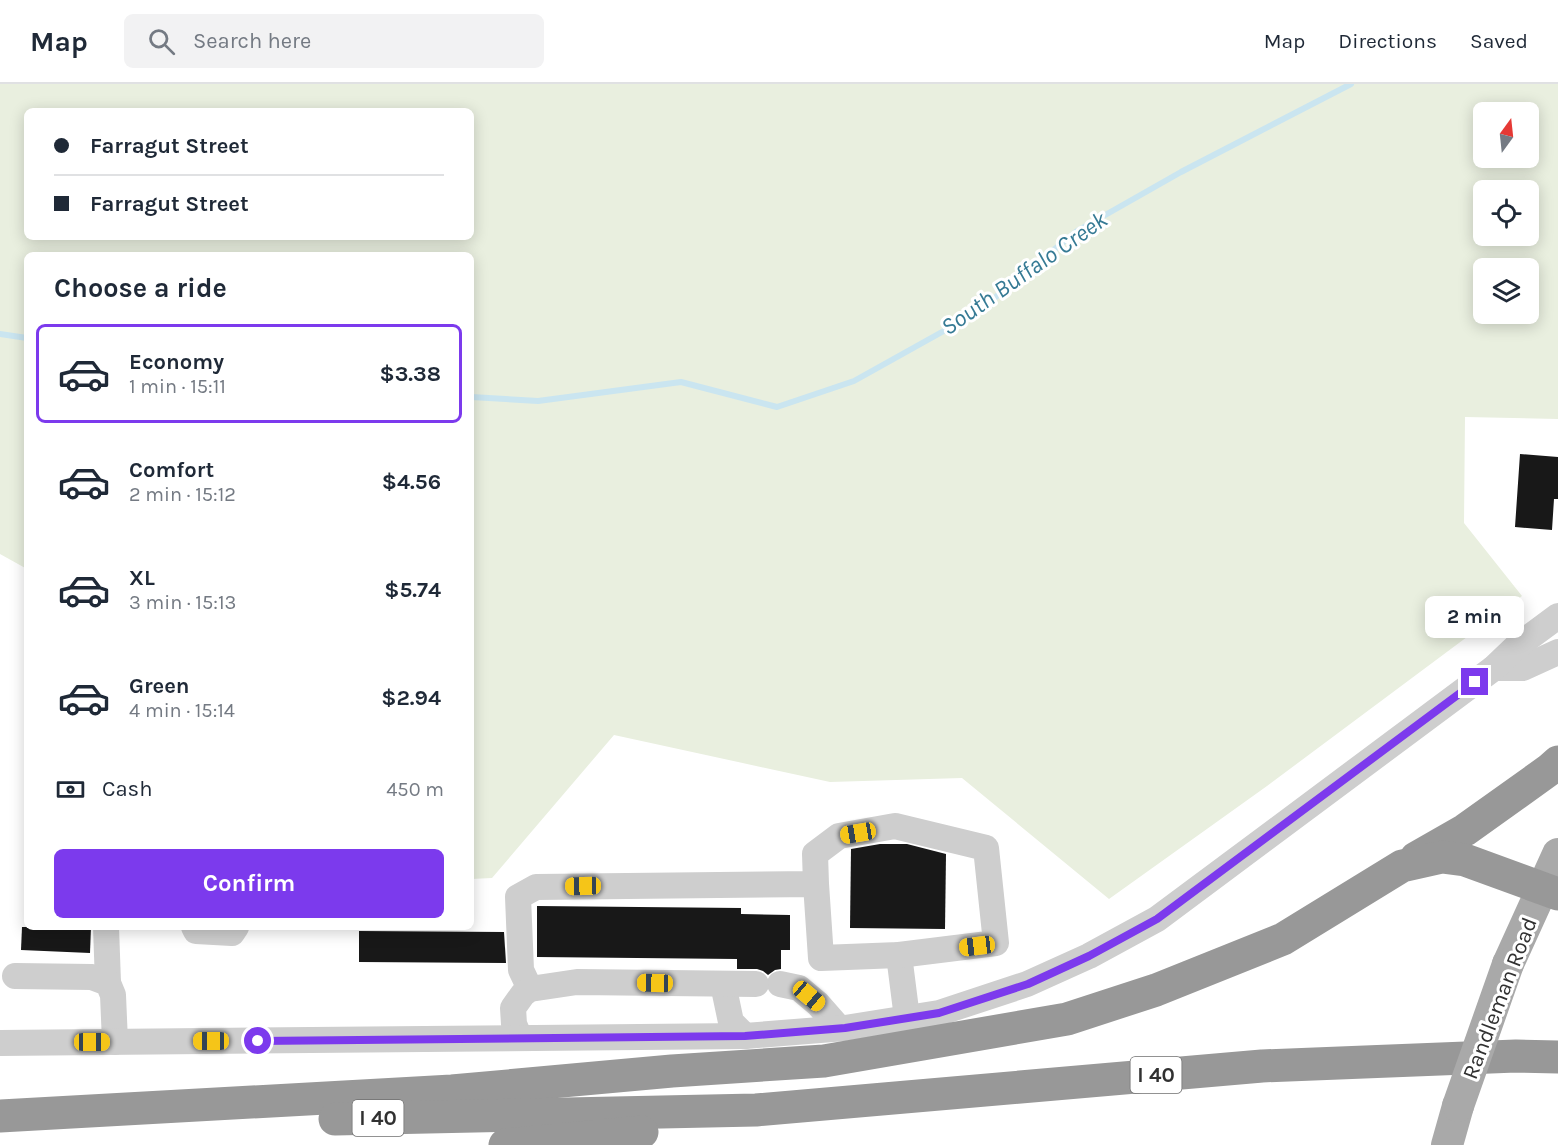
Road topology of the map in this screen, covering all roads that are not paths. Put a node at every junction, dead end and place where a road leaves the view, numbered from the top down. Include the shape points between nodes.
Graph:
1 (1558, 616) edge
2 (1558, 652) edge
3 (1494, 668) junction
4 (1558, 762) edge
5 (1558, 854) edge
6 (1402, 866) junction
7 (816, 884) junction
8 (1550, 891) edge
9 (106, 930) edge
10 (196, 930) edge
11 (234, 930) edge
12 (898, 955) junction
13 (15, 976) dead end
14 (108, 983) junction
15 (723, 984) junction
16 (530, 989) junction
17 (907, 1018) junction
18 (838, 1028) junction
19 (745, 1036) junction
20 (520, 1038) junction
21 (115, 1042) junction
22 (0, 1043) edge
23 (1558, 1057) edge
24 (756, 1110) junction
25 (0, 1116) edge
26 (505, 1145) edge
27 (1447, 1145) edge

1 - 3 street
2 - 3 street via 1523,668
3 - 17 street via 1157,919 1028,984 939,1013
4 - 6 highway via 1465,830
5 - 8 main road, Randleman Road
6 - 8 highway via 1442,856 1465,860
6 - 25 highway via 1283,939 1156,990 1067,1018 824,1060 452,1091
7 - 12 street via 821,958
7 - 12 street via 815,854 839,836 896,826 986,848 996,943
7 - 16 street via 536,887 518,897 521,970
8 - 27 main road, Randleman Road, bridge via 1508,964
9 - 14 street
10 - 11 street
12 - 17 street
13 - 14 street via 92,977
14 - 21 street via 113,995
15 - 16 street via 577,982
15 - 18 street via 799,988
15 - 19 street via 731,1022
16 - 20 street via 513,1008
17 - 18 street
18 - 19 street
19 - 20 street
20 - 21 street
21 - 22 street
23 - 24 highway, I 40 via 1262,1066
24 - 25 highway, I 40 via 295,1120
24 - 26 highway via 644,1132

